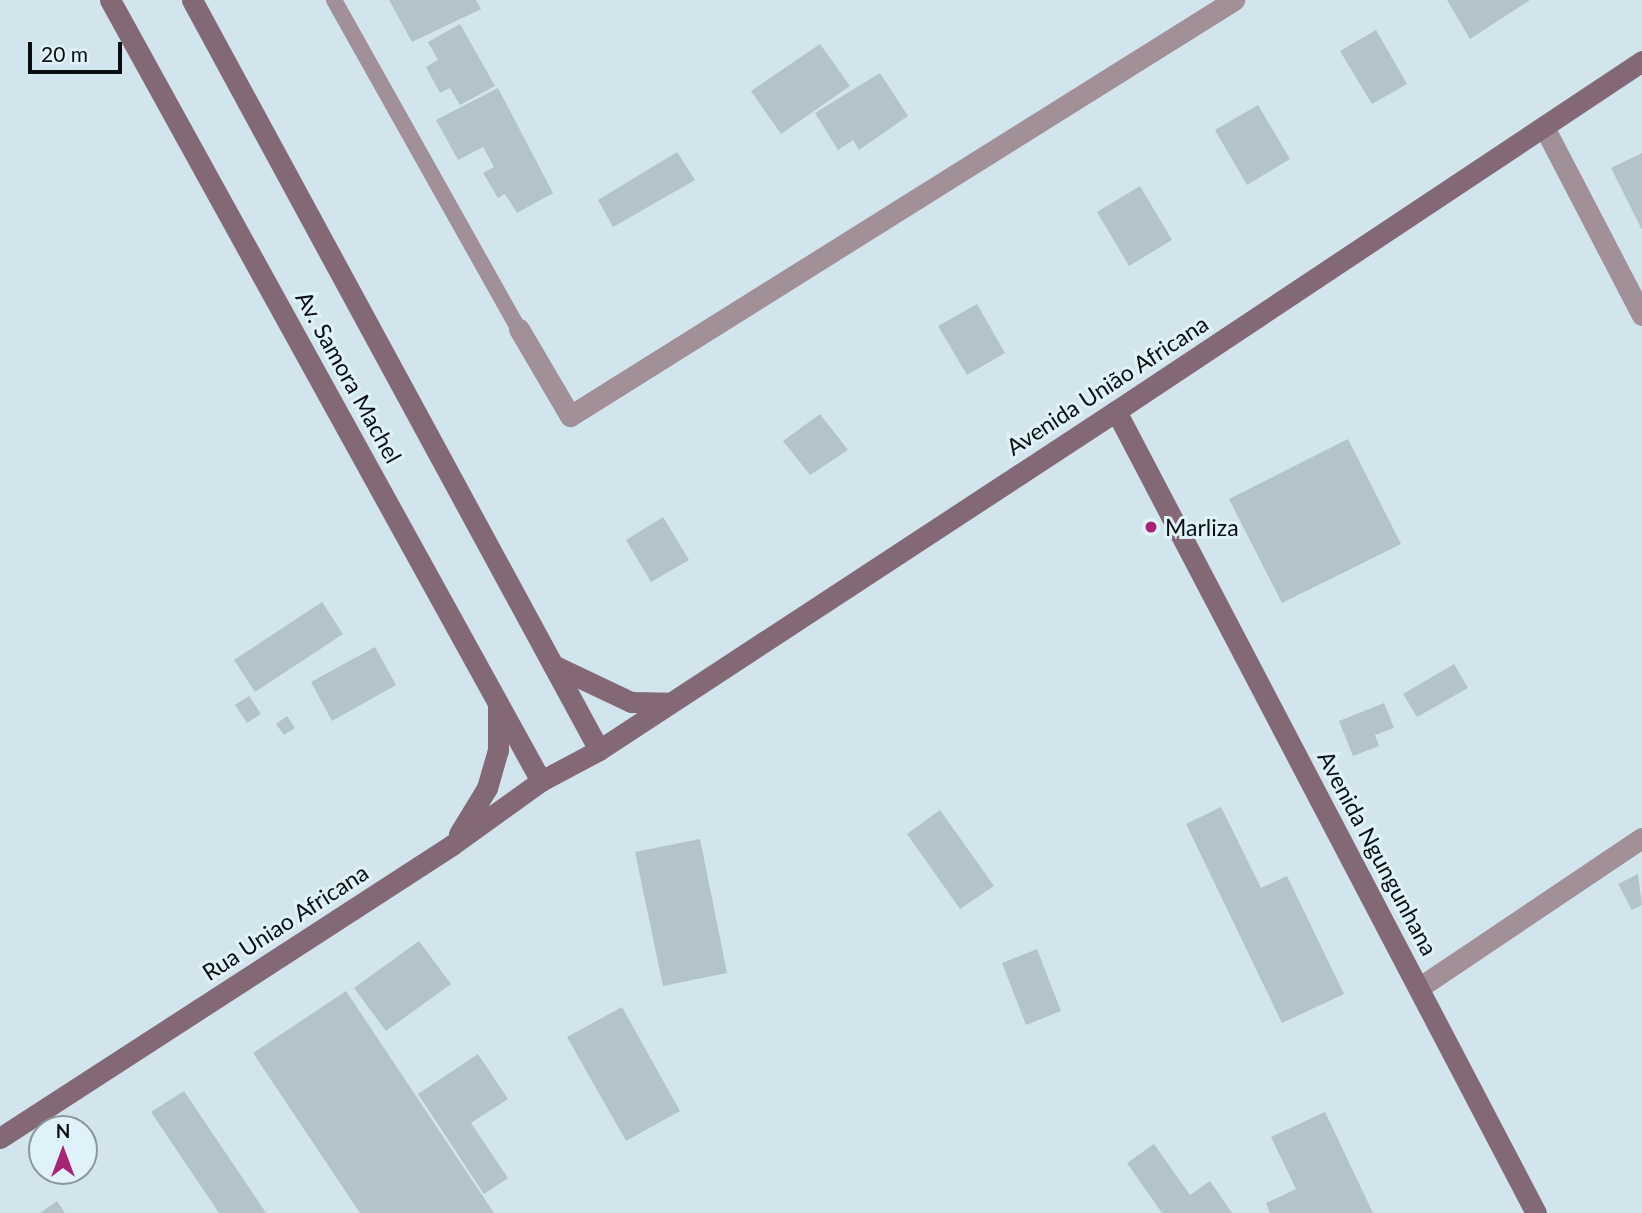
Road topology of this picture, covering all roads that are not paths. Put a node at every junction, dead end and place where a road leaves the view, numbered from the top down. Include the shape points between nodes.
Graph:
1 (110, 0) edge
2 (192, 0) edge
3 (334, 0) edge
4 (1234, 0) edge
5 (1642, 61) edge
6 (1544, 127) junction
7 (1642, 315) edge
8 (519, 329) joint
9 (1116, 411) junction
10 (553, 665) junction
11 (498, 703) junction
12 (670, 703) junction
13 (599, 750) junction
14 (541, 781) junction
15 (1642, 838) edge
16 (452, 845) junction
17 (1420, 987) junction
18 (0, 1138) edge
19 (1536, 1213) edge

1 - 11 main road, Av. Samora Machel
2 - 10 main road, Av. Samora Machel
3 - 8 lane
4 - 8 street via 570,416
5 - 6 main road, Avenida União Africana
6 - 7 street
6 - 9 main road, Avenida União Africana
9 - 12 main road, Avenida União Africana
9 - 17 main road, Avenida Ngungunhana
10 - 12 main road via 631,702
10 - 13 main road, Av. Samora Machel
11 - 14 main road, Av. Samora Machel
11 - 16 main road via 498,750 487,788
12 - 13 main road, Avenida União Africana
13 - 14 main road, Rua Uniao Africana
14 - 16 main road, Rua Uniao Africana
15 - 17 street
16 - 18 main road, Rua Uniao Africana
17 - 19 main road, Avenida Ngungunhana

